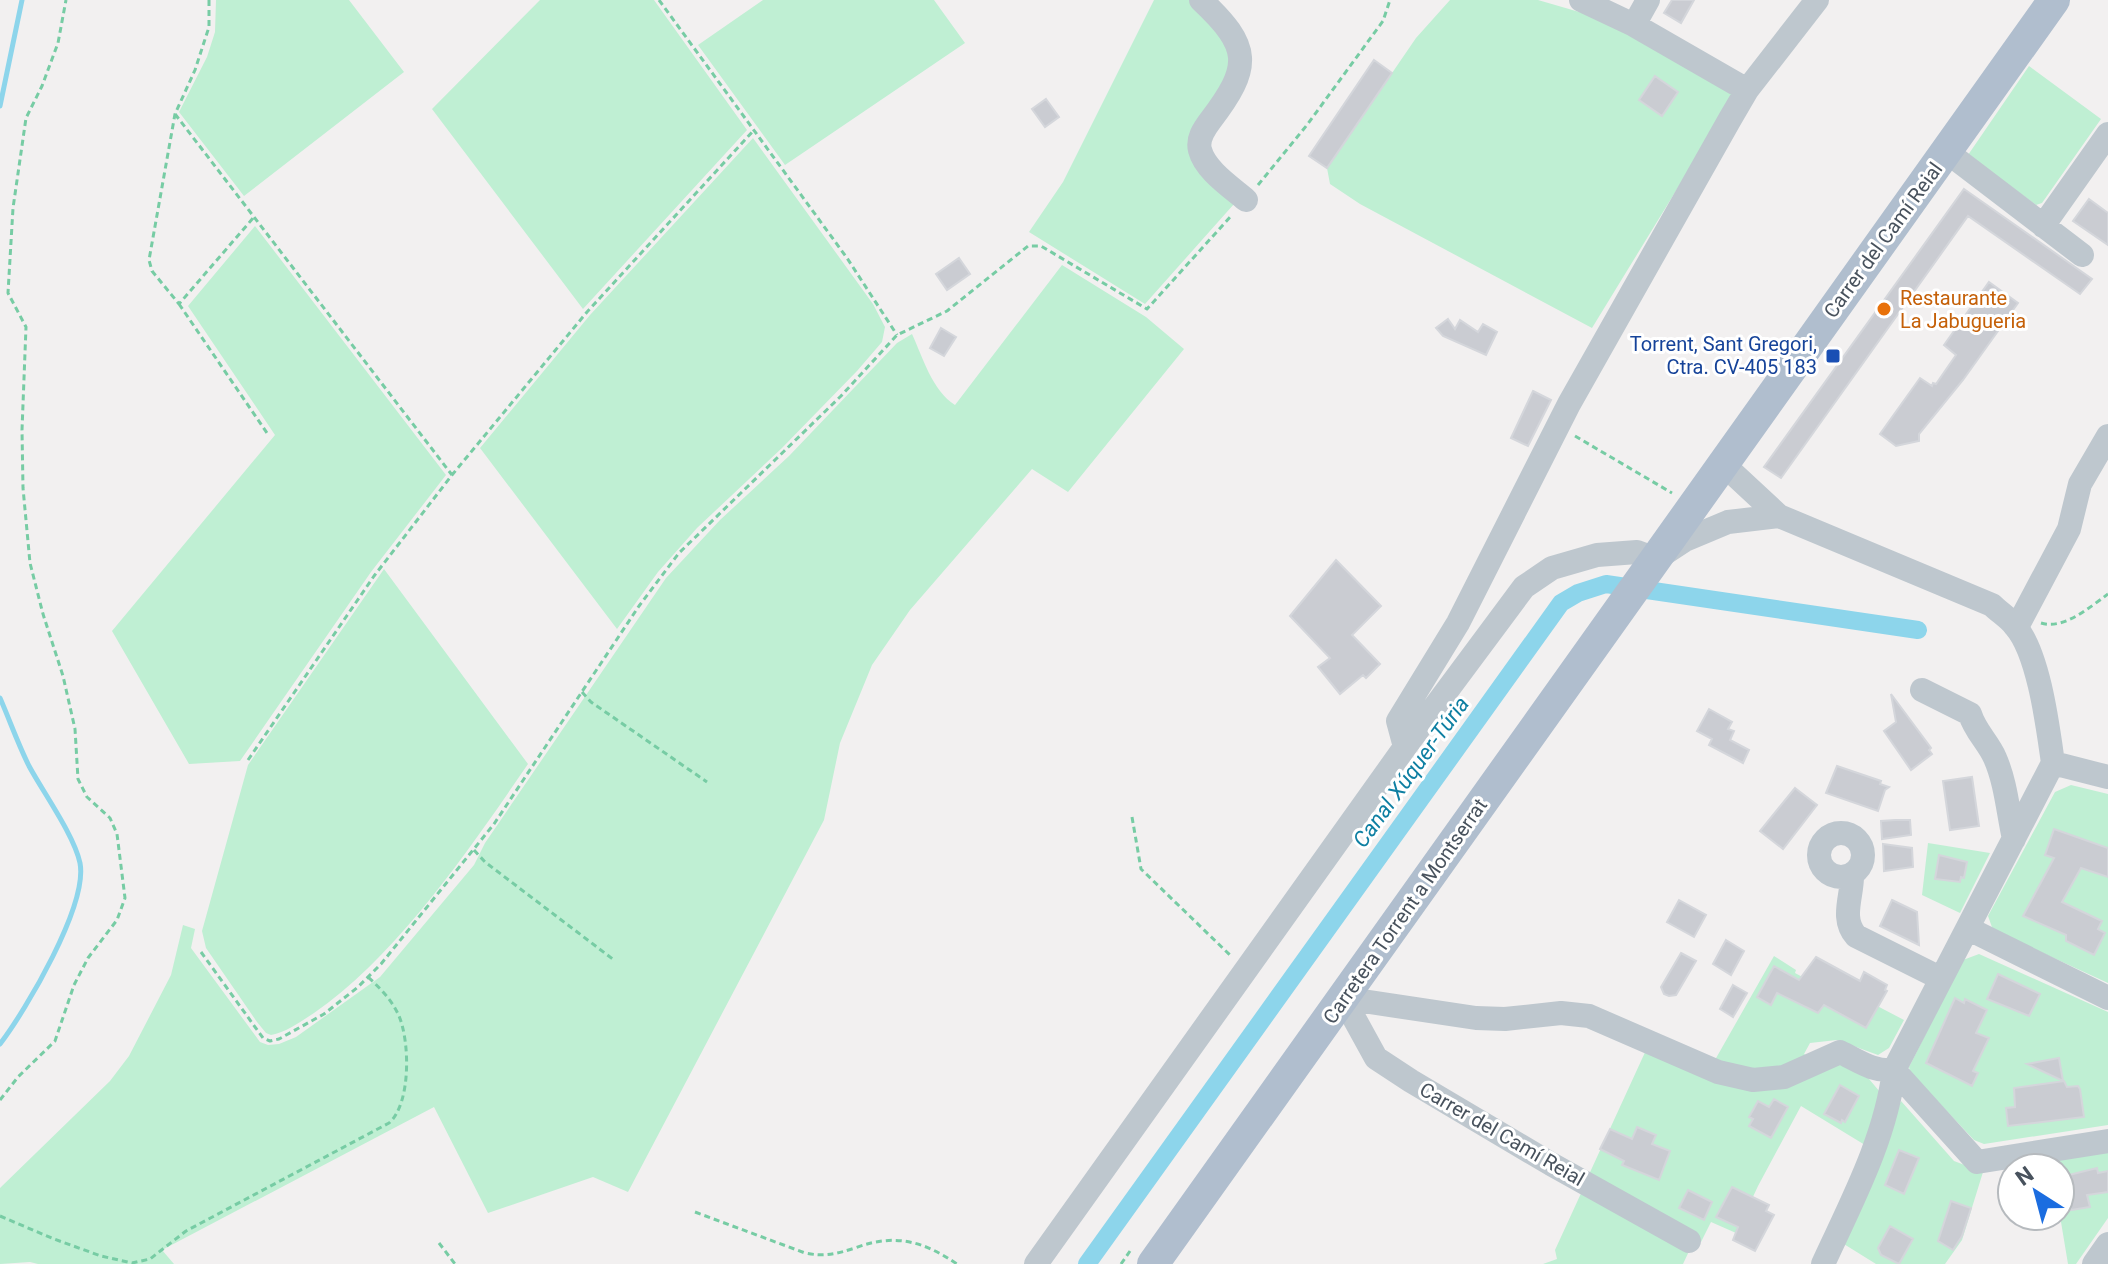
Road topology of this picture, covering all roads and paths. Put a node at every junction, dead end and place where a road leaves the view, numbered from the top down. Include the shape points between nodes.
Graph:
1 (66, 0) edge
2 (209, 0) edge
3 (659, 0) edge
4 (1201, 0) edge
5 (1390, 0) edge
6 (1581, 0) edge
7 (1648, 0) edge
8 (1817, 0) edge
9 (2054, 0) edge
10 (1634, 25) junction
11 (1747, 90) junction
12 (175, 114) junction
13 (754, 130) junction
14 (2108, 134) edge
15 (1947, 152) junction
16 (1246, 200) junction
17 (254, 217) junction
18 (2043, 226) junction
19 (2082, 255) dead end
20 (179, 304) junction
21 (897, 335) junction
22 (1558, 426) junction
23 (267, 433) dead end
24 (2108, 436) edge
25 (1723, 464) junction
26 (452, 475) junction
27 (1694, 505) junction
28 (1779, 516) junction
29 (1653, 562) junction
30 (2108, 594) edge
31 (2020, 622) junction
32 (1922, 690) dead end
33 (582, 692) junction
34 (1405, 747) junction
35 (248, 760) dead end
36 (2053, 763) junction
37 (2108, 777) edge
38 (707, 782) dead end
39 (1132, 817) dead end
40 (2014, 839) junction
41 (474, 850) junction
42 (1852, 874) dead end
43 (1969, 929) junction
44 (201, 952) dead end
45 (614, 960) dead end
46 (1246, 971) junction
47 (368, 977) junction
48 (1940, 978) junction
49 (1343, 998) junction
50 (2108, 998) edge
51 (1894, 1070) junction
52 (0, 1100) edge
53 (2108, 1141) edge
54 (695, 1212) dead end
55 (0, 1216) edge
56 (1689, 1241) dead end
57 (439, 1243) dead end
58 (2108, 1244) edge
59 (455, 1264) edge
60 (957, 1264) edge
61 (1036, 1264) edge
62 (1153, 1264) edge
63 (1823, 1264) edge
64 (2094, 1264) edge

1 - 52 path via 58,43 26,118 8,293 26,327 22,430 30,563 75,729 78,779 117,834 125,898 117,920 74,985 55,1041
2 - 12 path via 209,27
3 - 13 path
4 - 16 street via 1226,23 1242,57 1231,91 1202,133 1199,149 1213,171
5 - 16 path via 1383,21
6 - 10 street
7 - 10 street
8 - 11 street
9 - 15 main road, Carrer del Camí Reial
10 - 11 street
11 - 22 street
12 - 17 path
12 - 20 path via 149,260
13 - 21 path
13 - 26 path via 587,312
14 - 18 street
15 - 18 street
15 - 25 main road, Carrer del Camí Reial
16 - 21 path via 1147,309 1041,246 1028,246 947,311
17 - 20 path
17 - 26 path
18 - 19 street
20 - 23 path
21 - 33 path via 679,553
22 - 27 path
22 - 34 street via 1458,623 1398,721
24 - 31 street via 2080,484 2069,529
25 - 27 main road, Carrer del Camí Reial
25 - 28 street
26 - 35 path via 374,576
27 - 29 main road, Carrer del Camí Reial
28 - 29 street via 1728,522 1685,540
28 - 31 street via 1992,605
29 - 34 street via 1637,552 1607,553 1573,560 1538,576 1504,611
29 - 49 main road, Carretera Torrent a Montserrat
30 - 31 path via 2072,619 2049,626
31 - 36 street via 2045,709
32 - 40 street via 1970,714 1995,757
33 - 38 path
33 - 41 path
34 - 46 street
36 - 37 street
36 - 40 street
39 - 46 path via 1141,869
40 - 43 street
41 - 45 path
41 - 47 path
42 - 48 street via 1850,929
43 - 48 street
43 - 50 street
44 - 47 path via 270,1041 324,1014
46 - 61 street
47 - 55 path via 389,998 405,1039 405,1092 389,1123 186,1231 150,1259 132,1263 101,1256
48 - 51 street
49 - 51 street via 1476,1018 1589,1016 1718,1072 1753,1080 1784,1077 1840,1052 1881,1072
49 - 56 street, Carrer del Camí Reial via 1376,1058
49 - 62 main road, Carretera Torrent a Montserrat
51 - 53 street via 1977,1162
51 - 63 street via 1890,1104
54 - 60 path via 805,1253 838,1255 866,1245 908,1241 929,1246
57 - 59 path
58 - 64 street

